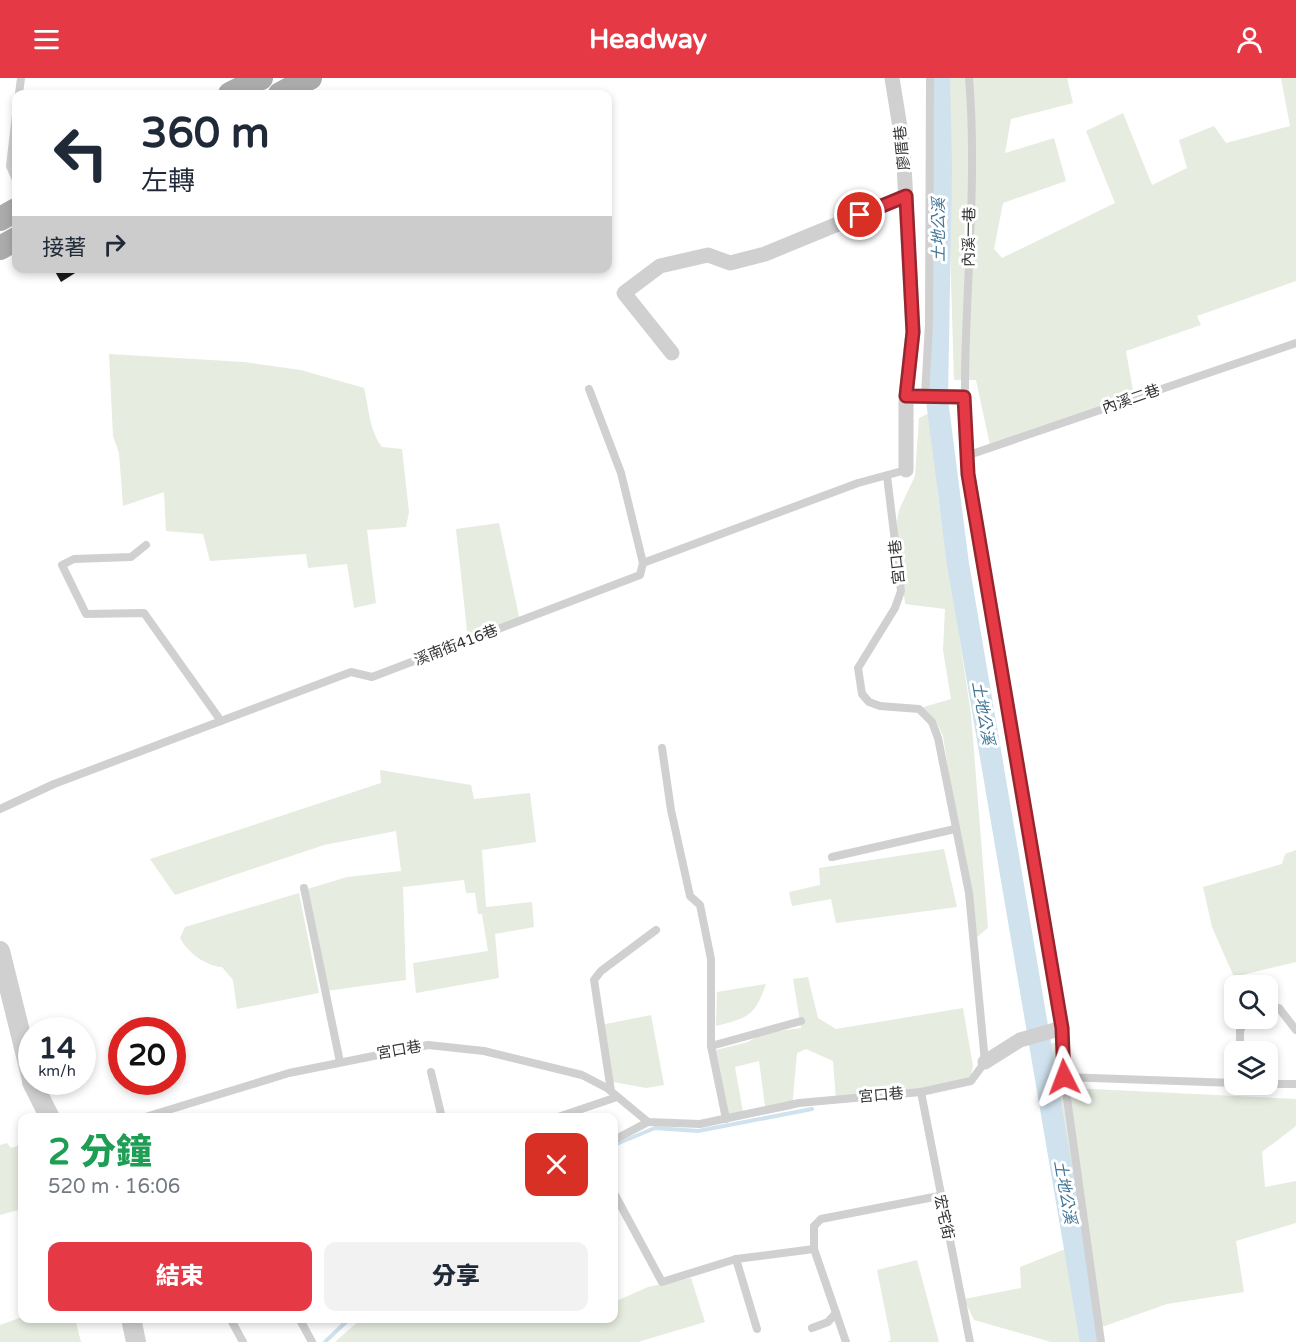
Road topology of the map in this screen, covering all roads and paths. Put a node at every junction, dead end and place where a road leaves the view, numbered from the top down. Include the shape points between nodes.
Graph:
1 (261, 78) edge
2 (310, 78) edge
3 (892, 78) edge
4 (930, 78) edge
5 (969, 78) edge
6 (238, 90) edge
7 (288, 90) edge
8 (12, 149) edge
9 (12, 171) edge
10 (906, 196) junction
11 (1296, 343) edge
12 (672, 353) dead end
13 (589, 389) dead end
14 (925, 395) junction
15 (906, 396) junction
16 (959, 396) junction
17 (966, 456) junction
18 (906, 470) joint
19 (888, 476) junction
20 (146, 545) dead end
21 (643, 563) junction
22 (221, 721) junction
23 (662, 748) dead end
24 (0, 808) edge
25 (955, 829) junction
26 (832, 857) dead end
27 (304, 888) dead end
28 (656, 930) dead end
29 (0, 951) edge
30 (1278, 1008) edge
31 (801, 1021) dead end
32 (18, 1024) edge
33 (1055, 1030) junction
34 (1296, 1030) edge
35 (711, 1046) junction
36 (340, 1062) junction
37 (985, 1062) junction
38 (431, 1072) dead end
39 (1064, 1077) junction
40 (1224, 1083) edge
41 (1278, 1084) edge
42 (1296, 1084) edge
43 (921, 1092) junction
44 (614, 1094) junction
45 (39, 1095) edge
46 (48, 1113) edge
47 (158, 1113) edge
48 (441, 1113) edge
49 (567, 1113) edge
50 (726, 1119) junction
51 (648, 1122) junction
52 (618, 1138) edge
53 (939, 1196) junction
54 (618, 1200) edge
55 (814, 1249) junction
56 (736, 1259) junction
57 (836, 1313) junction
58 (132, 1323) edge
59 (233, 1323) edge
60 (302, 1323) edge
61 (812, 1328) dead end
62 (757, 1329) dead end
63 (136, 1342) edge
64 (243, 1342) edge
65 (312, 1342) edge
66 (846, 1342) edge
67 (970, 1342) edge
68 (1101, 1342) edge

1 - 6 main road
2 - 7 main road
3 - 10 street, 廖厝巷
4 - 14 lane
5 - 16 lane, 內溪一巷 via 970,217
8 - 9 lane
10 - 12 street via 765,254 730,263 708,255 660,266 624,293
10 - 15 street, 廖厝巷 via 913,332
11 - 17 lane, 內溪二巷
13 - 21 lane via 621,473
14 - 15 street
14 - 16 street
15 - 18 street, 廖厝巷
16 - 17 lane, 內溪一巷
17 - 33 lane, 內溪一巷
18 - 19 lane, 溪南街416巷
19 - 21 lane, 溪南街416巷 via 858,483
19 - 25 lane, 宮口巷 via 901,591 895,608 858,668 862,694 880,706 919,709 932,722
20 - 22 lane via 131,557 74,559 62,566 86,614 144,613
21 - 22 lane, 溪南街416巷 via 640,575 372,677 351,672
22 - 24 lane, 溪南街416巷
23 - 35 lane via 670,810 690,896 700,905 711,959
25 - 26 lane
25 - 37 lane, 宮口巷 via 969,893
27 - 36 lane
28 - 44 lane via 594,980
29 - 32 street
30 - 34 lane
31 - 35 lane
33 - 37 street via 1020,1040
33 - 39 lane, 內溪一巷
35 - 50 lane
36 - 44 lane, 宮口巷 via 428,1045 484,1051 582,1075
36 - 47 lane, 宮口巷 via 289,1073
37 - 43 lane, 宮口巷 via 971,1081
38 - 48 lane
39 - 40 lane
39 - 68 lane, 內溪一巷
41 - 42 lane
43 - 50 lane, 宮口巷 via 799,1103
43 - 53 lane, 宏宅街
44 - 49 lane
44 - 51 lane, 宮口巷
45 - 46 street
50 - 51 lane, 宮口巷 via 700,1124
51 - 52 lane
53 - 55 lane via 821,1219 814,1226
53 - 67 lane, 宏宅街
54 - 56 lane via 662,1282
55 - 56 lane
55 - 57 lane
56 - 62 lane
57 - 61 lane via 828,1322
57 - 66 lane
58 - 63 street
59 - 64 lane
60 - 65 lane

